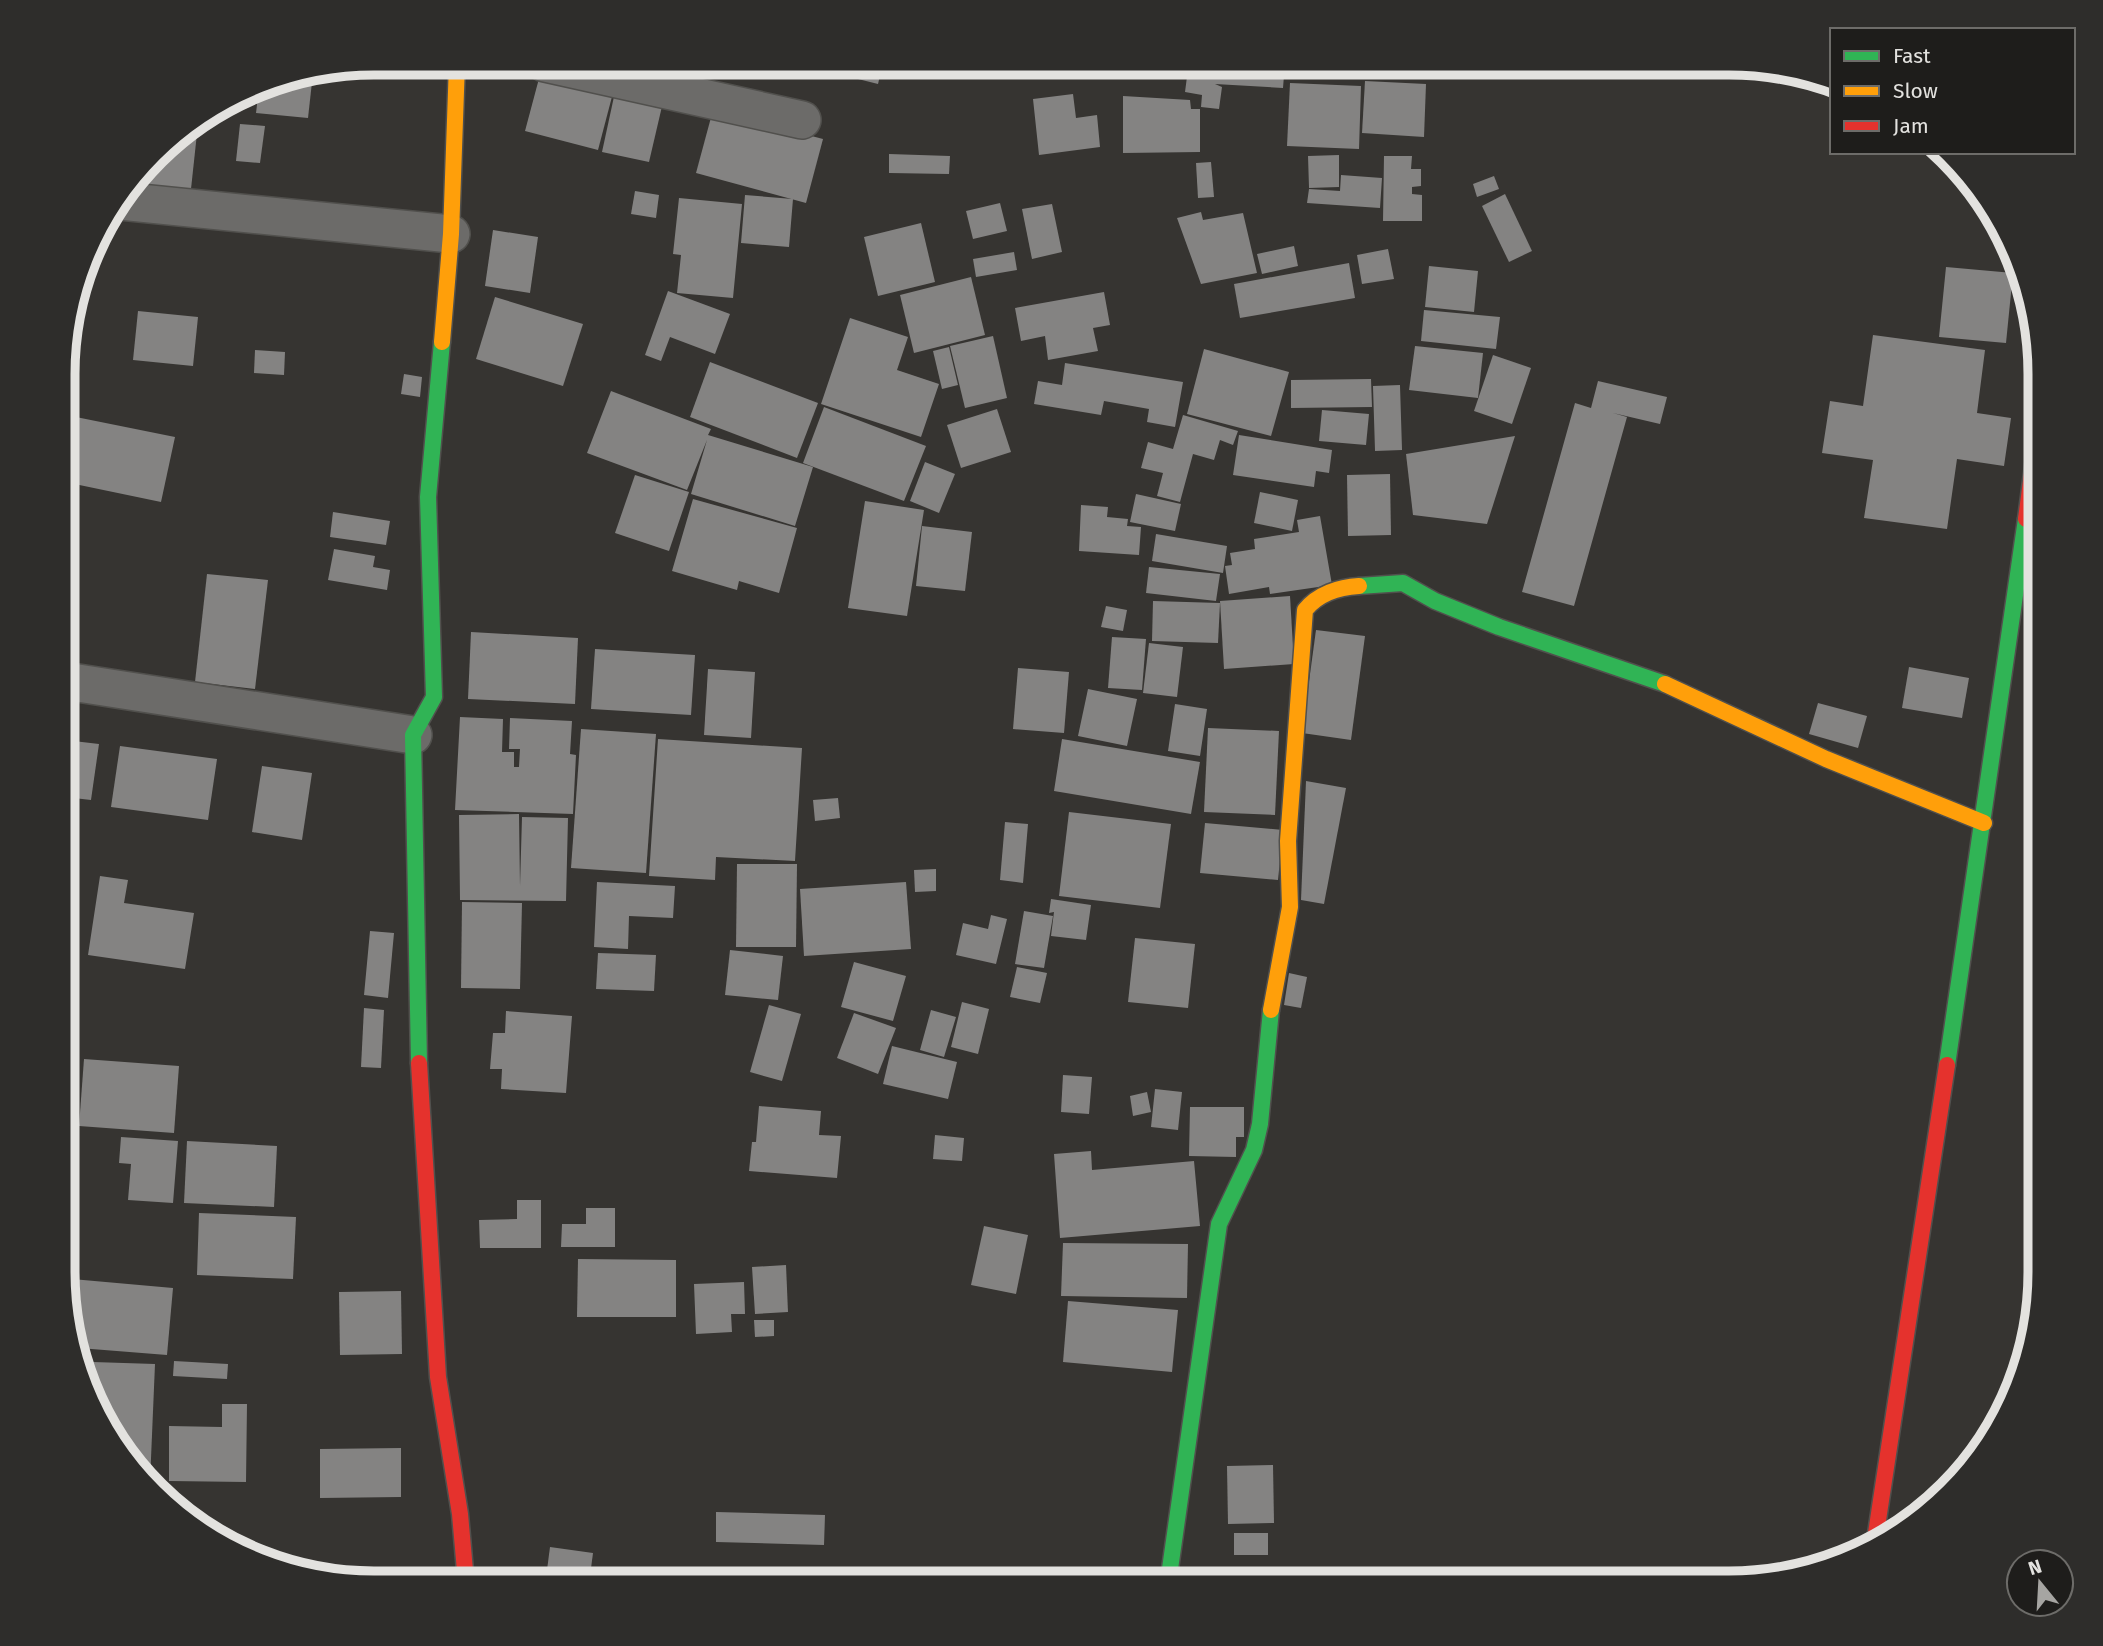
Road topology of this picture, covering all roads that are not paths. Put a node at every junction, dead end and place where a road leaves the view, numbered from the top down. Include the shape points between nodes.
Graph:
1 (457, 75) edge
2 (599, 75) edge
3 (802, 120) dead end
4 (130, 202) edge
5 (451, 234) junction
6 (2028, 501) edge
7 (75, 683) edge
8 (414, 734) junction
9 (1984, 823) junction
10 (1876, 1532) edge
11 (465, 1571) edge
12 (1170, 1571) edge

1 - 5 street
2 - 3 street
4 - 5 street
5 - 8 street via 428,497 434,697
6 - 9 street
7 - 8 street
8 - 11 street via 416,1009 438,1377
9 - 10 street
9 - 12 street via 1826,759 1658,681 1500,627 1404,583 1342,587 1312,601 1305,610 1291,782 1287,841 1290,907 1268,1025 1260,1124 1254,1150 1219,1224

